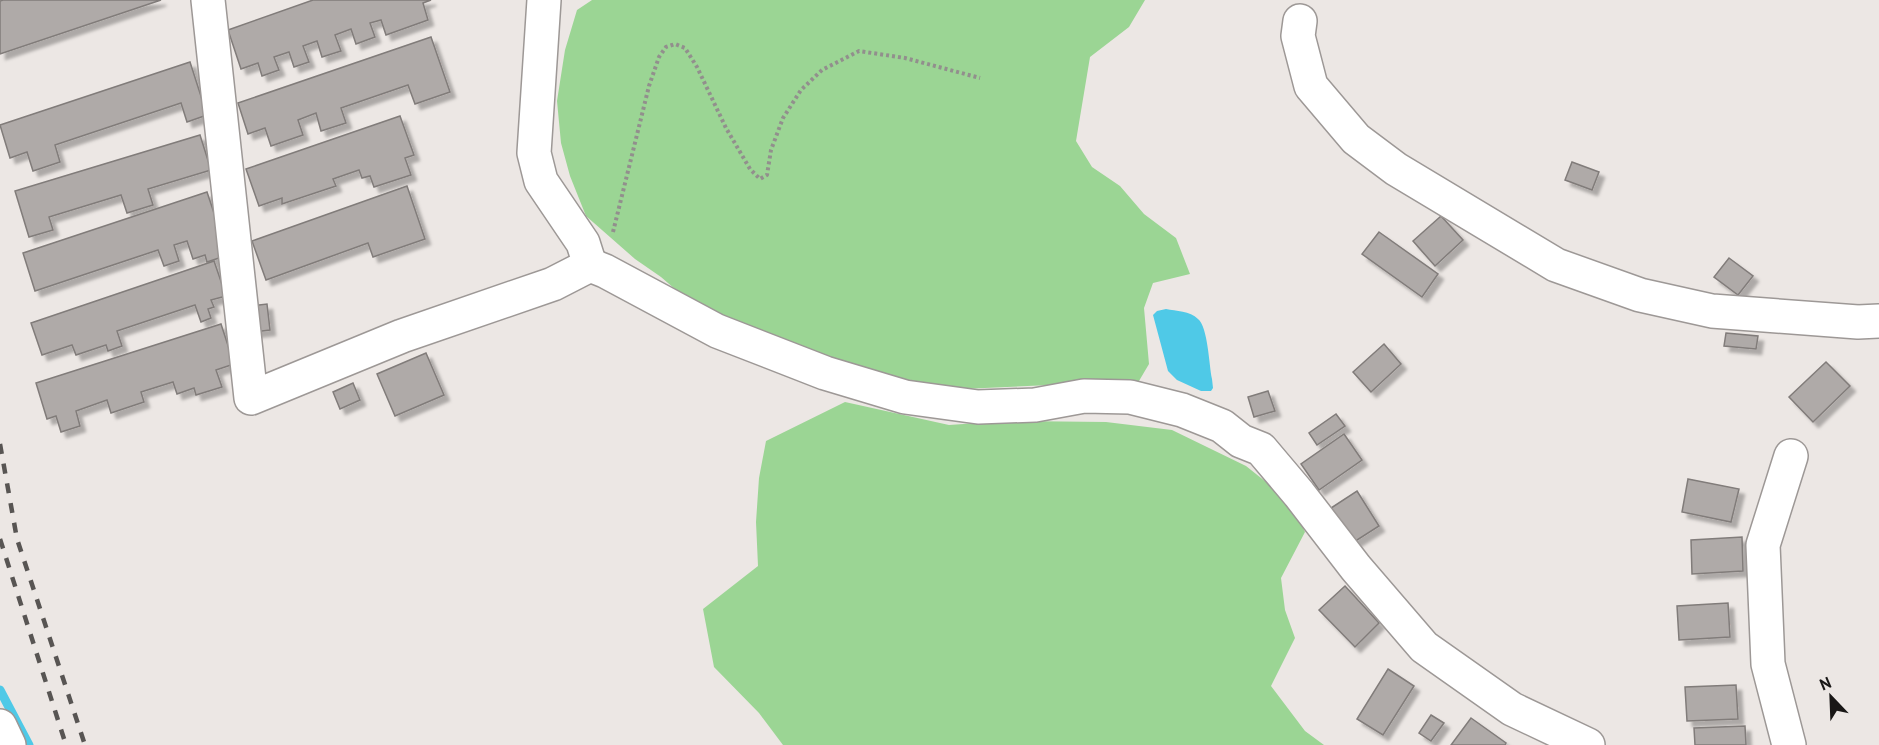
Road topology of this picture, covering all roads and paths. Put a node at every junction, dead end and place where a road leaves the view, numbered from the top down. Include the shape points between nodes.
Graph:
1 (208, 0) edge
2 (544, 0) edge
3 (1300, 21) dead end
4 (980, 78) dead end
5 (598, 268) junction
6 (1879, 321) edge
7 (1791, 456) dead end
8 (0, 726) edge
9 (9, 745) edge
10 (1588, 745) edge
11 (1790, 745) edge

1 - 5 street via 251,398 402,336
2 - 5 street via 534,153 541,181
3 - 6 street via 1298,36 1311,86 1356,139 1396,169 1556,265 1640,295 1712,311
4 - 5 path via 905,58 859,51 822,69 801,90 783,118 767,175 760,179 721,119 685,48 675,44 666,47 649,86 618,209
5 - 10 street via 726,334 825,373 905,397 978,407 1035,405 1084,396 1130,397 1182,410 1222,426 1240,441 1261,449 1424,646 1512,709
7 - 11 street via 1763,545 1767,664
8 - 9 street

